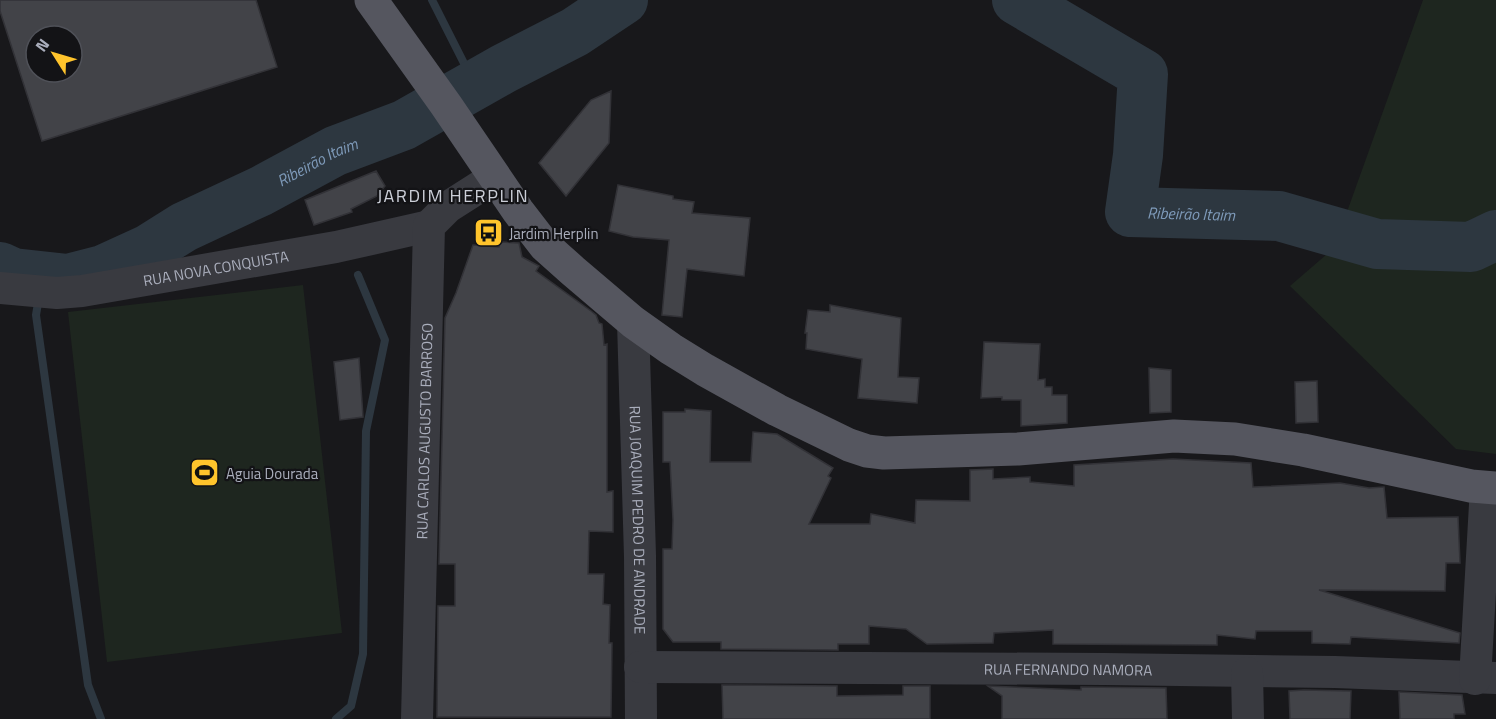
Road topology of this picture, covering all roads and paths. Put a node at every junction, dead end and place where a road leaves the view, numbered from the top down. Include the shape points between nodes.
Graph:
1 (371, 0) edge
2 (495, 177) junction
3 (429, 226) junction
4 (0, 288) edge
5 (633, 322) junction
6 (1491, 487) edge
7 (640, 667) junction
8 (1247, 672) junction
9 (1485, 679) edge
10 (417, 719) edge
11 (640, 719) edge
12 (1248, 719) edge

1 - 2 main road
2 - 3 street via 448,207
2 - 5 main road via 545,246
3 - 4 street, RUA NOVA CONQUISTA via 82,291
3 - 10 street, RUA CARLOS AUGUSTO BARROSO
5 - 6 main road via 680,355 777,410 867,451 1018,449 1174,436 1235,439
5 - 7 street, RUA JOAQUIM PEDRO DE ANDRADE
6 - 9 street
7 - 8 street, RUA FERNANDO NAMORA
7 - 11 street, RUA JOAQUIM PEDRO DE ANDRADE
8 - 9 street, RUA FERNANDO NAMORA
8 - 12 street

